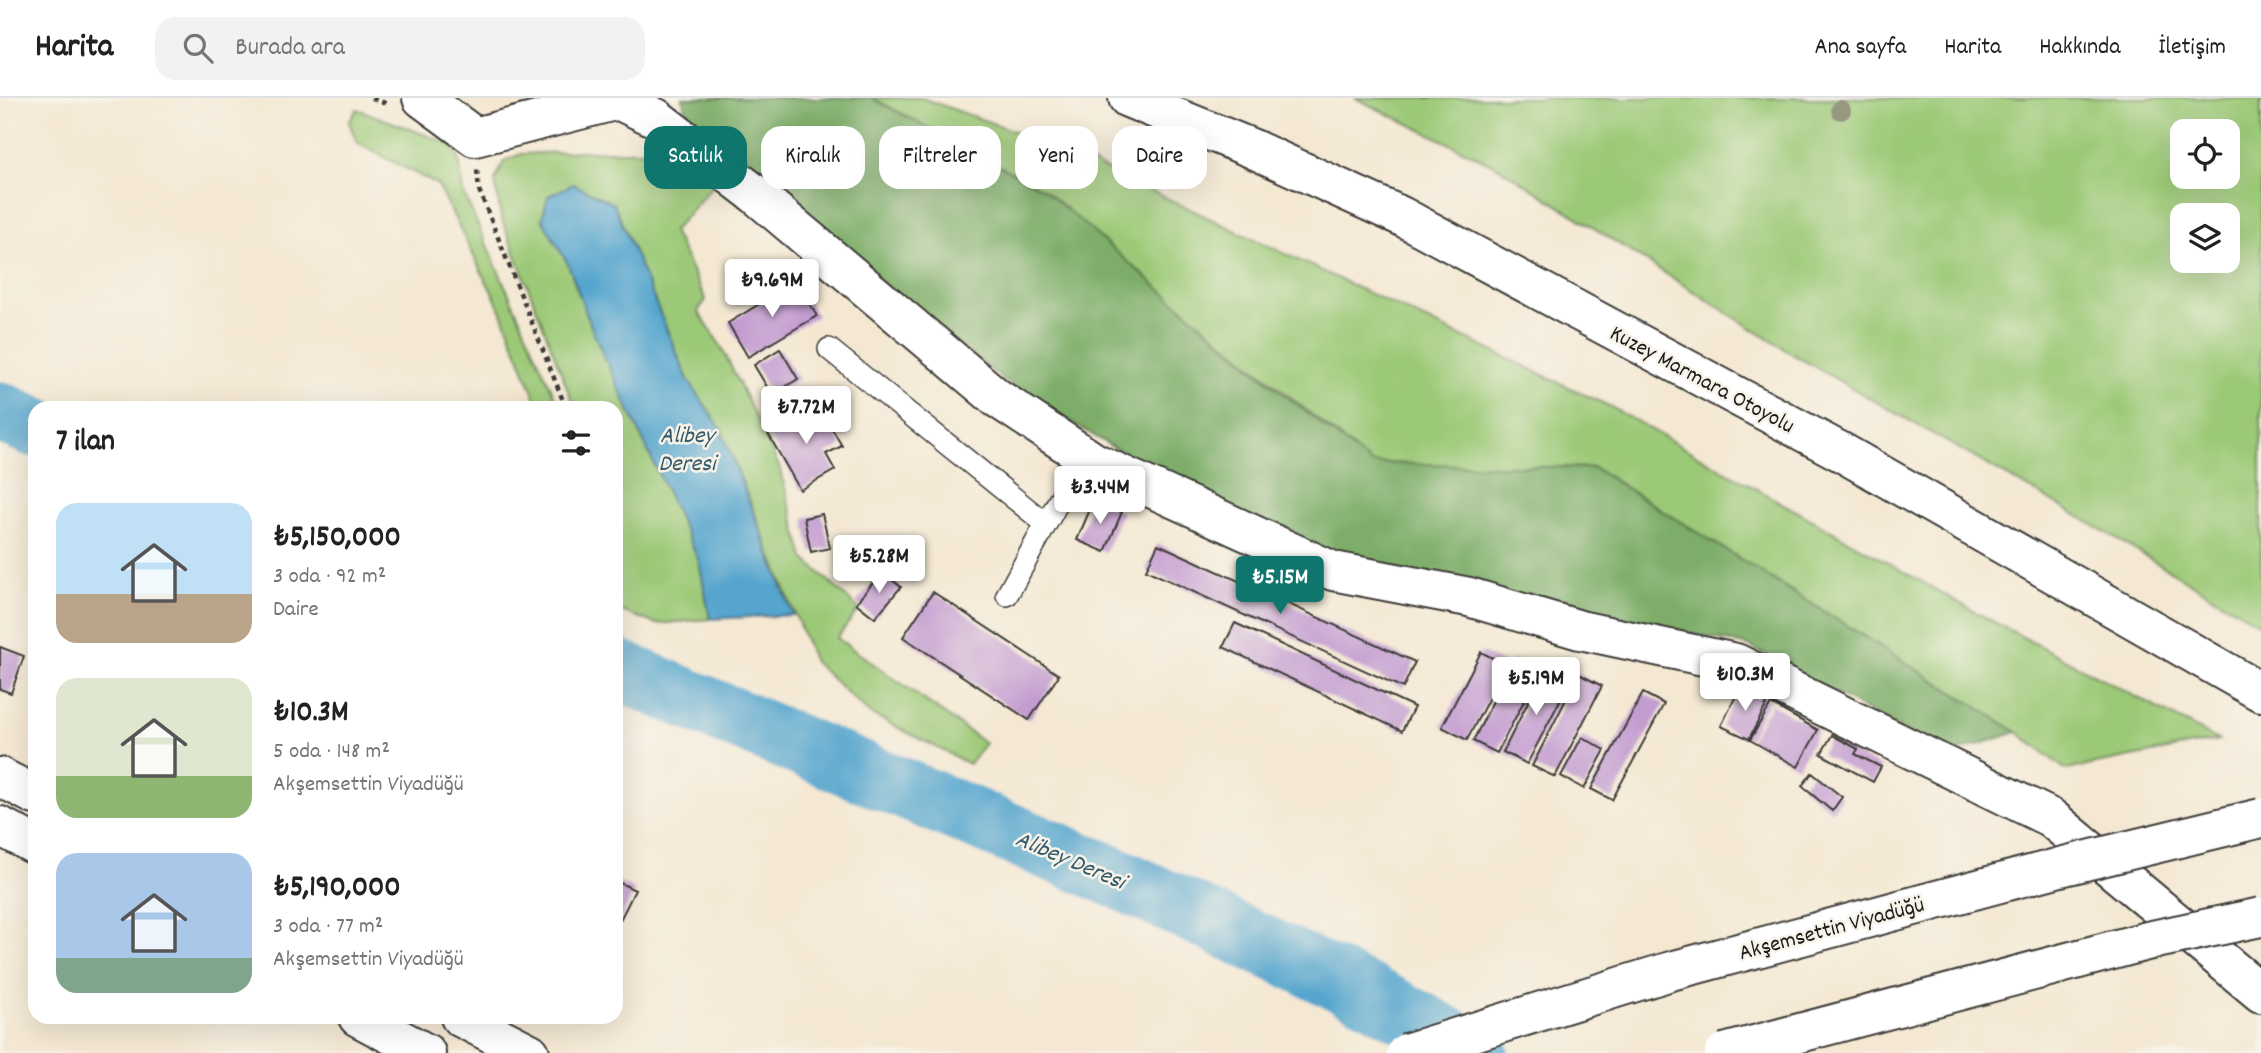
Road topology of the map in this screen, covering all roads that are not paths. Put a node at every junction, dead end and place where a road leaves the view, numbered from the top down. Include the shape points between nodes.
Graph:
1 (422, 98) edge
2 (1128, 98) edge
3 (617, 99) edge
4 (829, 349) dead end
5 (1084, 455) junction
6 (1046, 524) junction
7 (1007, 595) dead end
8 (2261, 692) edge
9 (0, 777) edge
10 (28, 791) edge
11 (2261, 818) edge
12 (0, 826) edge
13 (28, 841) edge
14 (2261, 917) edge
15 (2261, 993) edge
16 (371, 1024) edge
17 (474, 1024) edge
18 (426, 1053) edge
19 (530, 1053) edge
20 (1406, 1053) edge
21 (1724, 1053) edge

1 - 3 main road via 475,137
2 - 8 main road, Kuzey Marmara Otoyolu via 1401,216 1843,453
3 - 5 main road via 656,118 755,194 997,398
4 - 6 lane
5 - 6 lane
5 - 15 main road via 1333,571 1469,597 1580,630 1736,663 2051,818
6 - 7 lane
9 - 10 main road
11 - 20 main road, Akşemsettin Viyadüğü, bridge via 1684,967
12 - 13 main road
14 - 21 main road, bridge via 2147,941
16 - 18 main road
17 - 19 main road

